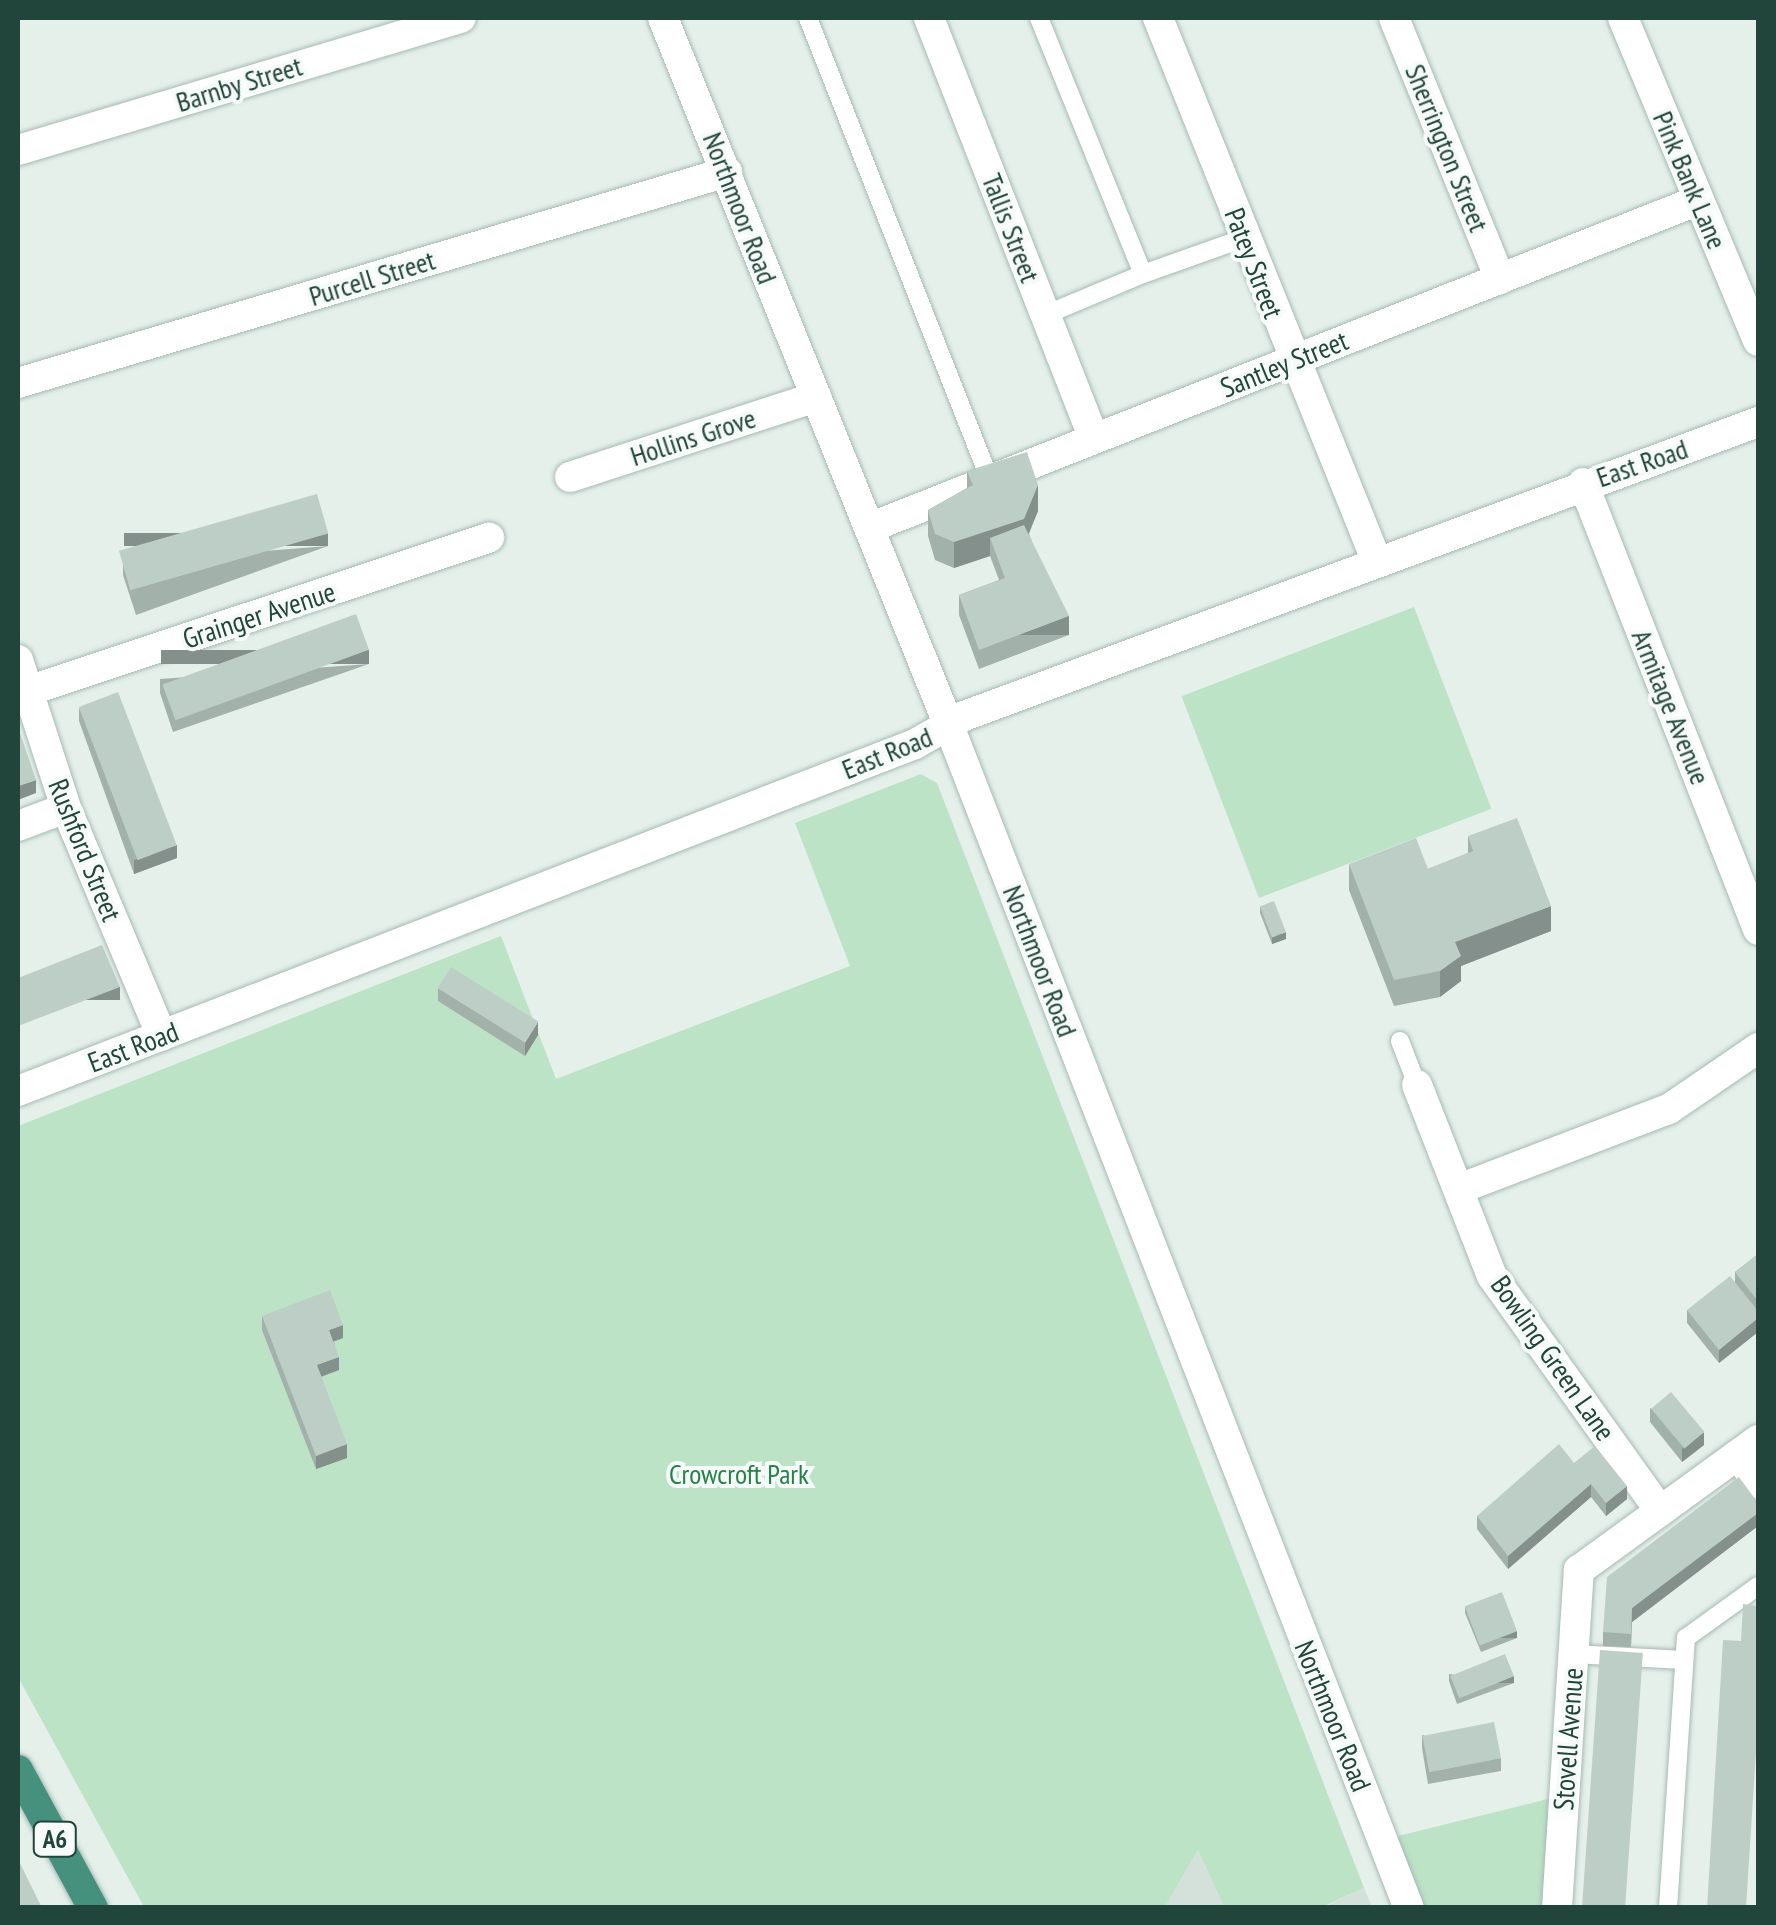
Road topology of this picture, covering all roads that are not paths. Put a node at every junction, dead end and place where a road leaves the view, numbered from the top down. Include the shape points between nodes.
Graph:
1 (461, 18) edge
2 (663, 18) edge
3 (808, 18) edge
4 (929, 18) edge
5 (1039, 18) edge
6 (1158, 18) edge
7 (1394, 18) edge
8 (1623, 18) edge
9 (18, 150) edge
10 (727, 172) junction
11 (1698, 200) junction
12 (1244, 238) junction
13 (1143, 274) junction
14 (1500, 279) junction
15 (1045, 315) junction
16 (1758, 341) edge
17 (1293, 360) junction
18 (18, 383) edge
19 (816, 397) junction
20 (1758, 422) edge
21 (1094, 439) junction
22 (570, 476) dead end
23 (990, 480) junction
24 (1583, 483) junction
25 (869, 528) junction
26 (489, 538) dead end
27 (1377, 562) junction
28 (18, 660) edge
29 (28, 691) junction
30 (949, 726) junction
31 (66, 808) junction
32 (18, 826) edge
33 (1758, 930) edge
34 (162, 1036) junction
35 (1400, 1041) dead end
36 (1758, 1048) edge
37 (1417, 1085) joint
38 (18, 1090) edge
39 (1458, 1189) junction
40 (1748, 1447) edge
41 (1758, 1484) edge
42 (1660, 1511) junction
43 (1758, 1586) edge
44 (1573, 1654) junction
45 (1684, 1660) junction
46 (18, 1770) edge
47 (93, 1908) edge
48 (1408, 1908) edge
49 (1557, 1908) edge
50 (1668, 1908) edge

1 - 9 street, Barnby Street
2 - 10 street, Northmoor Road
3 - 23 lane
4 - 15 street, Tallis Street
5 - 13 lane
6 - 12 street, Patey Street
7 - 14 street, Sherrington Street
8 - 11 street, Pink Bank Lane
10 - 18 street, Purcell Street
10 - 19 street, Northmoor Road
11 - 14 street, Santley Street
11 - 16 street, Pink Bank Lane
12 - 13 lane
12 - 17 street, Patey Street
13 - 15 lane
14 - 17 street, Santley Street
15 - 21 street, Tallis Street
17 - 21 street, Santley Street
17 - 27 street, Patey Street
19 - 22 street, Hollins Grove
19 - 25 street, Northmoor Road
20 - 24 street, East Road
21 - 23 street, Santley Street
23 - 25 street, Santley Street
24 - 27 street, East Road
24 - 33 street, Armitage Avenue
25 - 30 street, Northmoor Road
26 - 29 street, Grainger Avenue
27 - 30 street, East Road
28 - 29 street, Rushford Street
29 - 31 street, Rushford Street
30 - 34 street, East Road
30 - 48 street, Northmoor Road
31 - 32 street
31 - 34 street, Rushford Street
34 - 38 street, East Road
35 - 37 lane
36 - 39 street via 1669,1109
37 - 39 street, Bowling Green Lane
39 - 42 street, Bowling Green Lane via 1492,1276
40 - 41 street
40 - 42 street
42 - 44 street, Stovell Avenue via 1578,1570
43 - 45 lane via 1686,1638
44 - 45 lane
44 - 49 street, Stovell Avenue
45 - 50 lane
46 - 47 highway, A6

